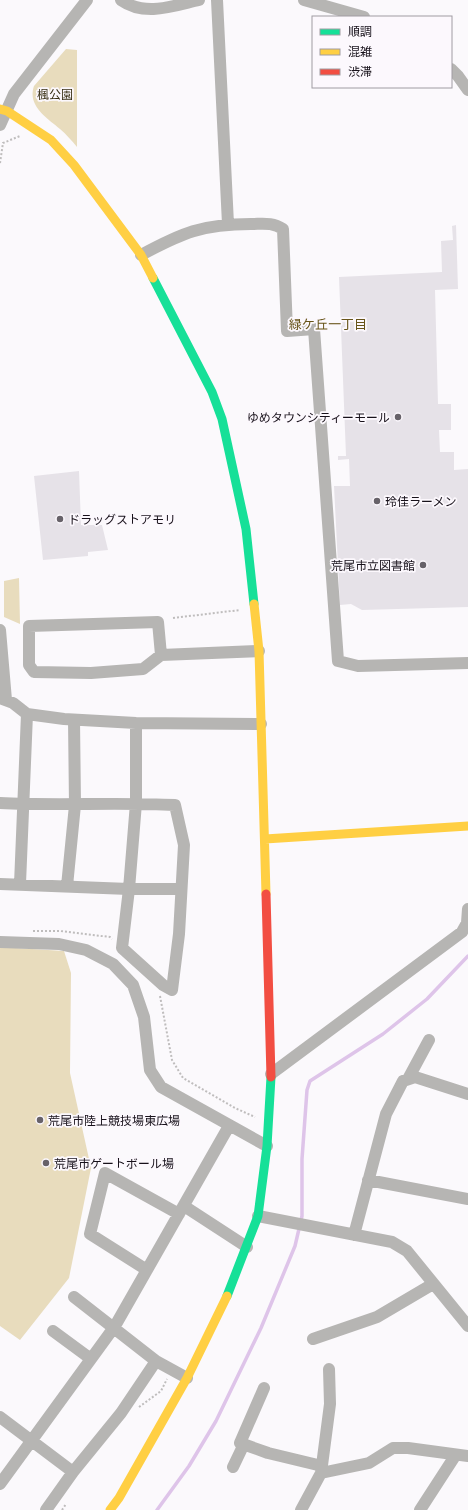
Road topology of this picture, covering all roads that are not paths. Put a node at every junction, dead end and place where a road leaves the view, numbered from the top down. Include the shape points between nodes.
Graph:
1 (87, 0) edge
2 (121, 0) edge
3 (199, 0) edge
4 (217, 0) edge
5 (304, 0) edge
6 (360, 16) edge
7 (452, 70) edge
8 (468, 90) edge
9 (3, 110) edge
10 (0, 125) edge
11 (228, 224) junction
12 (141, 255) junction
13 (0, 630) edge
14 (259, 650) junction
15 (161, 655) junction
16 (468, 663) edge
17 (3, 699) edge
18 (27, 714) junction
19 (74, 720) junction
20 (136, 723) junction
21 (261, 724) junction
22 (0, 803) edge
23 (136, 803) junction
24 (24, 804) junction
25 (74, 805) junction
26 (468, 826) edge
27 (265, 839) junction
28 (0, 884) edge
29 (20, 884) junction
30 (68, 886) junction
31 (128, 889) junction
32 (181, 889) junction
33 (468, 909) edge
34 (0, 942) edge
35 (429, 1040) dead end
36 (270, 1074) junction
37 (408, 1079) junction
38 (468, 1094) edge
39 (229, 1126) junction
40 (267, 1146) junction
41 (368, 1180) junction
42 (468, 1199) edge
43 (181, 1210) junction
44 (258, 1216) junction
45 (354, 1235) junction
46 (247, 1247) junction
47 (147, 1270) junction
48 (434, 1284) junction
49 (74, 1297) dead end
50 (463, 1312) edge
51 (468, 1326) edge
52 (114, 1328) junction
53 (53, 1332) dead end
54 (313, 1339) dead end
55 (91, 1359) junction
56 (156, 1361) junction
57 (329, 1369) dead end
58 (187, 1378) junction
59 (264, 1388) dead end
60 (0, 1417) edge
61 (32, 1441) junction
62 (244, 1444) junction
63 (455, 1456) junction
64 (468, 1456) edge
65 (233, 1467) dead end
66 (321, 1470) junction
67 (73, 1472) junction
68 (0, 1484) edge
69 (46, 1510) edge
70 (110, 1510) edge
71 (301, 1510) edge
72 (420, 1510) edge

1 - 9 street
2 - 3 street via 128,5 146,10
4 - 11 street
5 - 6 street
7 - 8 street
9 - 10 street
9 - 12 street via 51,140 74,165
11 - 12 street via 201,228 179,235
11 - 16 street via 274,224 283,229 287,331 314,329 338,661 358,666
12 - 14 street via 205,378 222,419 246,529
13 - 17 street
14 - 15 street
14 - 21 street
15 - 15 street via 143,669 91,673 34,672 29,665 29,626 158,622
17 - 18 street
18 - 19 street
18 - 24 street
19 - 20 street
19 - 25 street
20 - 21 street
20 - 23 street
21 - 27 street
22 - 24 street
23 - 25 street
23 - 31 street
23 - 32 street via 175,805 184,845
24 - 25 street
24 - 29 street
25 - 30 street
26 - 27 street
27 - 36 street
28 - 29 street
29 - 30 street
30 - 31 street
31 - 32 street
31 - 32 street via 122,948 172,990 179,934
33 - 36 street via 467,923 462,932
34 - 39 street via 59,944 86,950 112,964 133,985 144,1017 150,1070 161,1087
35 - 37 street
36 - 40 street
37 - 38 street via 415,1077
37 - 41 street via 403,1081 386,1114
39 - 40 street
39 - 43 street
40 - 44 street
41 - 42 street
41 - 45 street
43 - 46 street
43 - 47 street
43 - 47 street via 105,1173 90,1234
44 - 45 street
44 - 46 street
45 - 48 street via 392,1242 407,1251
46 - 58 street via 232,1285
47 - 52 street
48 - 50 street
48 - 54 street via 377,1317
49 - 52 street
50 - 51 street
52 - 55 street
52 - 56 street
53 - 55 street
55 - 61 street
56 - 58 street
56 - 67 street via 121,1413
57 - 66 street via 330,1404
58 - 70 street
59 - 62 street via 240,1443
60 - 61 street
61 - 67 street
61 - 68 street
62 - 65 street
62 - 66 street
63 - 64 street
63 - 66 street via 393,1448 369,1463
63 - 72 street
66 - 71 street
67 - 69 street

